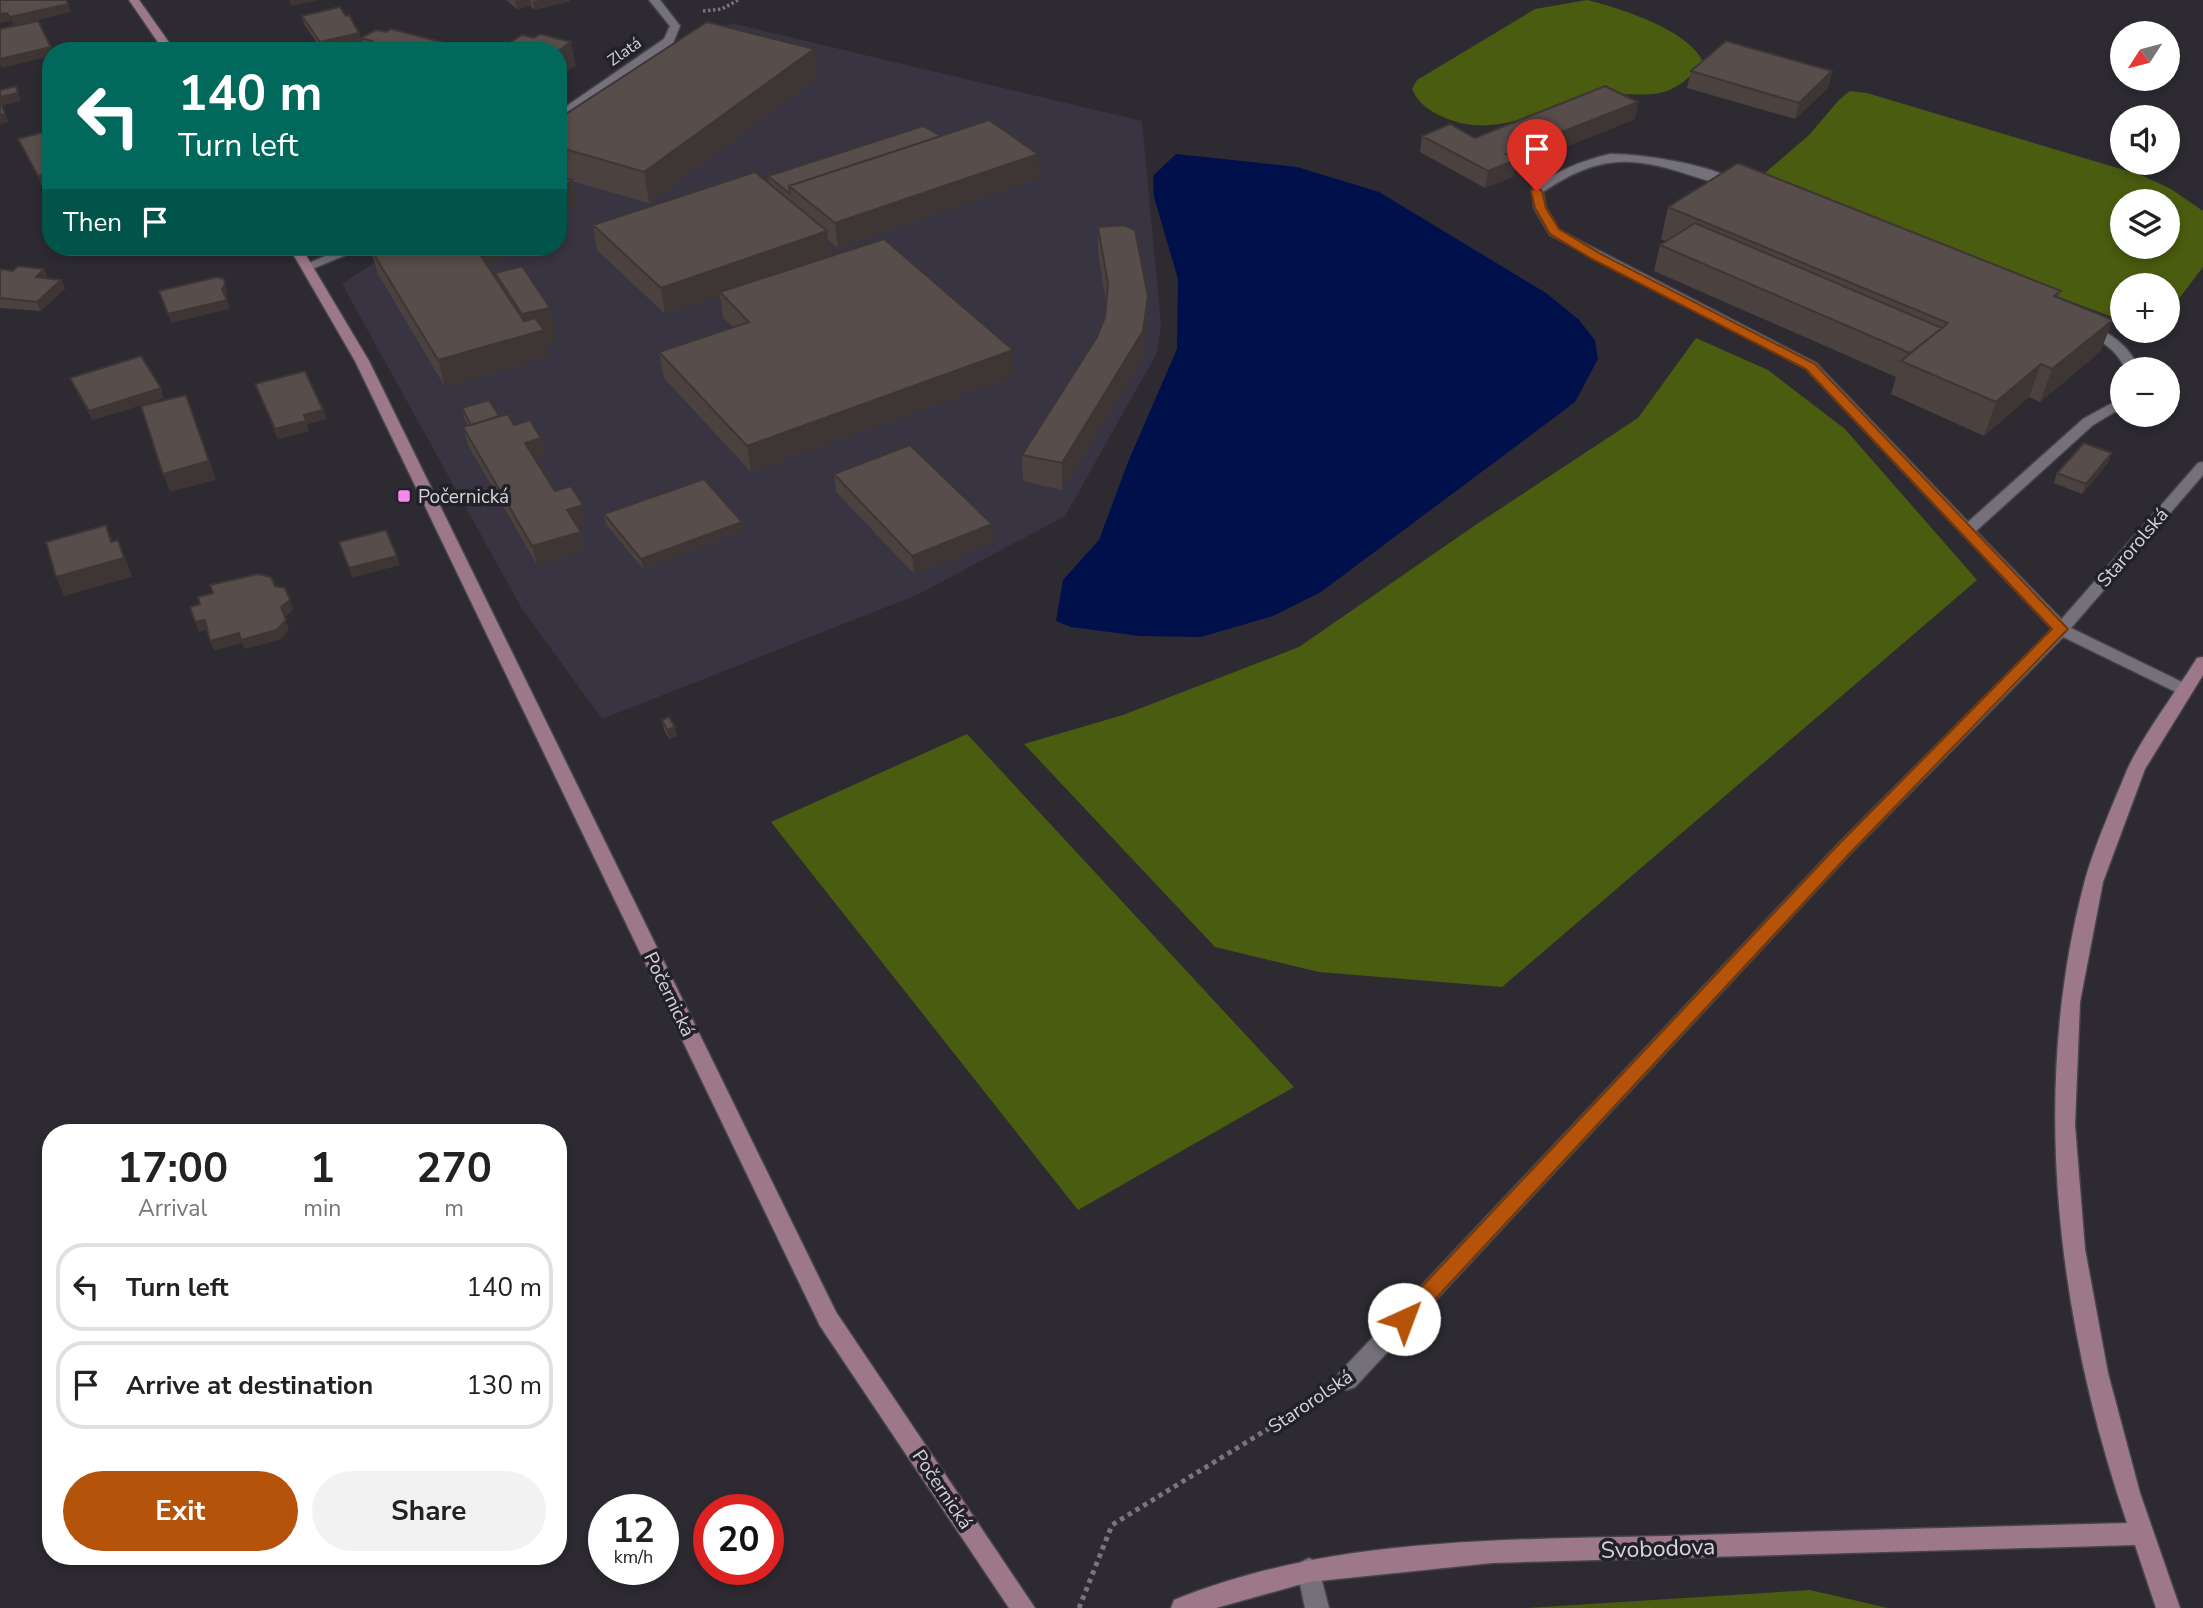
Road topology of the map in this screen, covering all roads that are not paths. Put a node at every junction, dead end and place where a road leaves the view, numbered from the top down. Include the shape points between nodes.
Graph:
1 (134, 0) edge
2 (654, 0) edge
3 (164, 42) edge
4 (567, 111) edge
5 (1748, 189) edge
6 (301, 256) edge
7 (334, 256) edge
8 (307, 266) junction
9 (2073, 323) edge
10 (2126, 357) edge
11 (2110, 409) edge
12 (2203, 466) edge
13 (1968, 531) junction
14 (2061, 629) junction
15 (2203, 662) edge
16 (2182, 689) junction
17 (1347, 1380) road end
18 (2140, 1535) junction
19 (1309, 1570) junction
20 (1023, 1608) edge
21 (1183, 1608) edge
22 (1317, 1608) edge
23 (2168, 1608) edge

1 - 3 street
2 - 4 street, Zlatá via 675,26 669,41
5 - 13 street via 1653,158 1622,155 1597,158 1537,191 1540,208 1555,232 1811,366
6 - 8 street, Počernická
7 - 8 street
8 - 20 street, Počernická via 362,361 828,1319
9 - 10 street via 2110,338
11 - 13 street via 2088,422
12 - 14 street, Starorolská
13 - 14 street
14 - 16 street
14 - 17 street, Starorolská via 1844,849
15 - 16 street
16 - 18 street via 2142,756 2097,863 2081,924 2064,1077 2067,1172 2079,1278 2101,1394
18 - 19 street, Svobodova via 1492,1552
18 - 23 street
19 - 21 street, Svobodova
19 - 22 street

